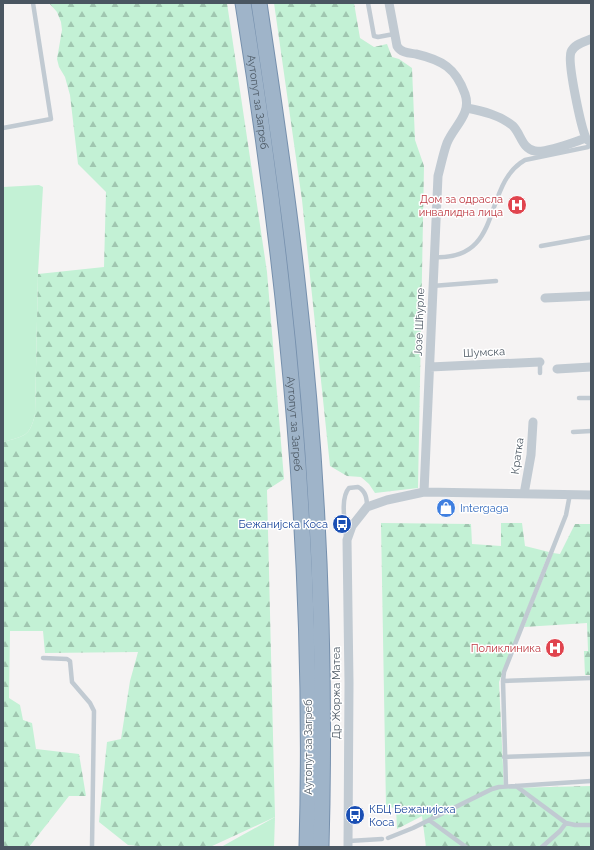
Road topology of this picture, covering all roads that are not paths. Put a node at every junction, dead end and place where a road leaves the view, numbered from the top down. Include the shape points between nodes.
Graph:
1 (33, 3) edge
2 (243, 3) edge
3 (259, 3) edge
4 (368, 3) edge
5 (389, 3) edge
6 (394, 34) junction
7 (591, 39) edge
8 (467, 108) junction
9 (3, 128) edge
10 (588, 142) edge
11 (591, 236) edge
12 (541, 246) dead end
13 (434, 257) junction
14 (496, 281) dead end
15 (432, 286) junction
16 (591, 296) edge
17 (545, 298) dead end
18 (540, 362) joint
19 (430, 367) junction
20 (591, 367) edge
21 (557, 369) dead end
22 (540, 373) dead end
23 (579, 398) dead end
24 (591, 398) edge
25 (533, 422) dead end
26 (573, 432) dead end
27 (591, 432) edge
28 (424, 492) junction
29 (524, 494) junction
30 (570, 494) junction
31 (591, 495) edge
32 (367, 508) junction
33 (347, 540) junction
34 (43, 658) dead end
35 (591, 678) edge
36 (503, 681) junction
37 (591, 754) edge
38 (504, 757) junction
39 (591, 782) edge
40 (506, 786) junction
41 (516, 786) junction
42 (429, 820) junction
43 (566, 823) junction
44 (591, 825) edge
45 (388, 838) dead end
46 (382, 839) dead end
47 (348, 844) edge
48 (92, 847) edge
49 (307, 847) edge
50 (321, 847) edge
51 (466, 847) edge
52 (542, 847) edge

1 - 9 lane via 51,119
2 - 49 highway, Аутопут за Загреб via 276,225 299,463 308,678
3 - 50 highway, Аутопут за Загреб via 290,215 312,446 321,627
4 - 6 lane via 374,36
5 - 6 street
6 - 8 street via 401,51 438,60 449,67 463,91
7 - 10 street via 575,47 570,60 572,81
8 - 10 street via 492,114 507,123 516,130 524,144 533,150
8 - 13 street, Јозе Шћурле via 447,143 438,176
10 - 13 lane via 519,163 508,174 486,229 478,242 466,251 452,256
11 - 12 lane
13 - 15 street, Јозе Шћурле
14 - 15 lane
15 - 19 street, Јозе Шћурле
16 - 17 street
18 - 19 street, Шумска
18 - 22 lane
19 - 28 street, Јозе Шћурле
20 - 21 street
23 - 24 lane
25 - 29 street, Кратка via 531,455
26 - 27 lane
28 - 29 street
28 - 32 street via 387,500
29 - 30 street
30 - 31 street
30 - 36 lane via 566,515 511,653
32 - 33 street via 352,526
32 - 33 lane via 363,490 358,487 349,488 344,502
33 - 47 street, Др Жоржа Матеа
34 - 48 lane via 67,659 70,662 72,682 94,711
35 - 36 lane
36 - 38 lane
37 - 38 lane
38 - 40 lane
39 - 41 lane
40 - 41 lane
40 - 42 lane via 492,789
41 - 43 lane
42 - 45 lane
42 - 51 lane
43 - 44 lane
43 - 52 lane
46 - 47 lane

